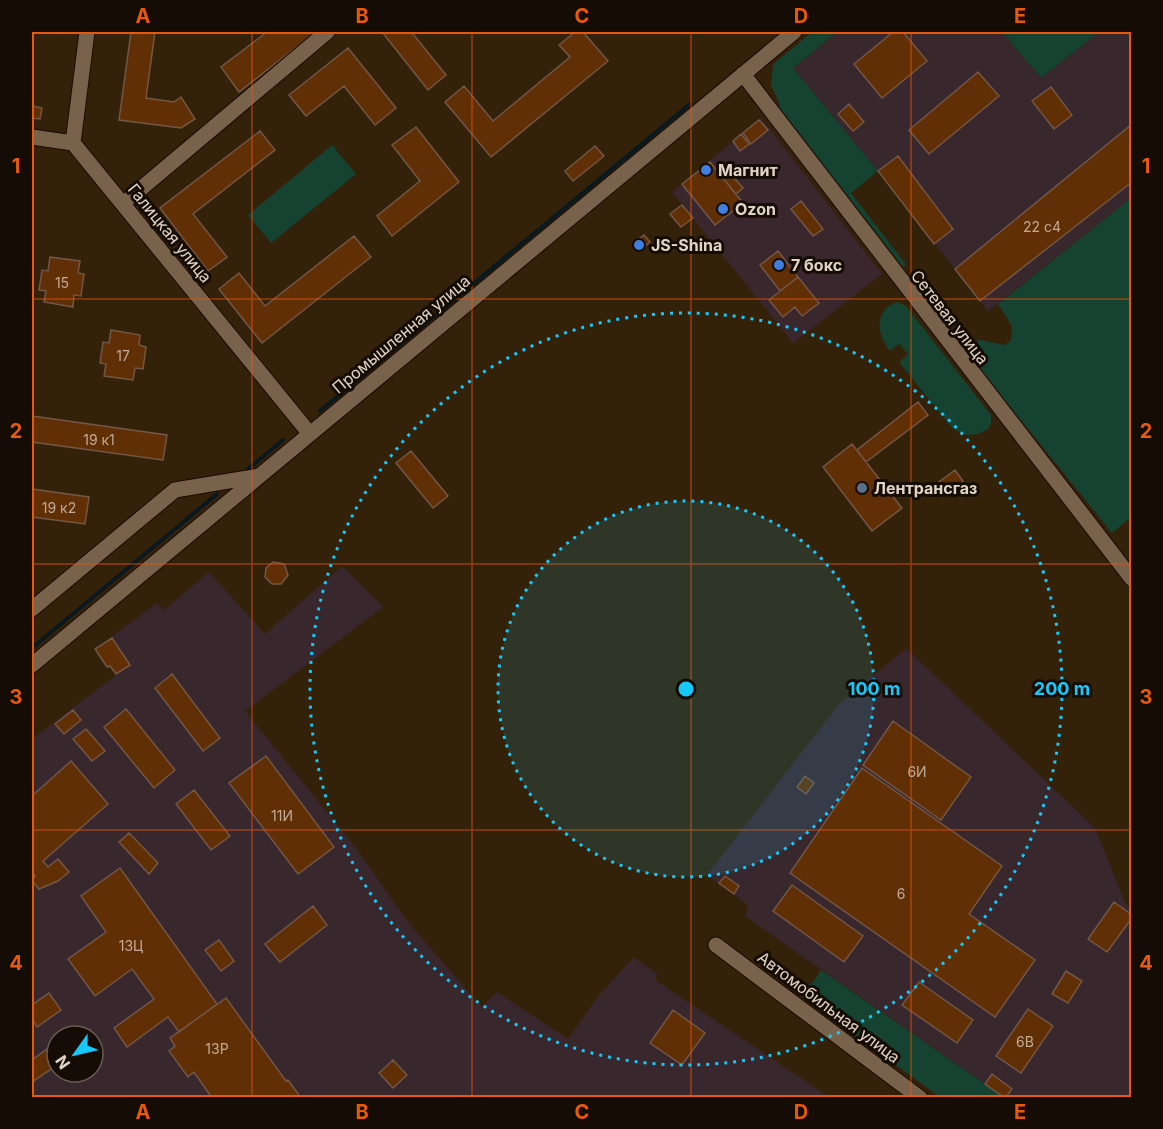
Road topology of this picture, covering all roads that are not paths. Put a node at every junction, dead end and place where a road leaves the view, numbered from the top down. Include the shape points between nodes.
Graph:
1 (87, 32) edge
2 (327, 32) edge
3 (795, 32) edge
4 (743, 74) junction
5 (32, 137) edge
6 (73, 143) junction
7 (131, 197) dead end
8 (310, 434) junction
9 (259, 476) junction
10 (1131, 579) edge
11 (32, 609) edge
12 (32, 665) edge
13 (716, 945) dead end
14 (920, 1098) edge

1 - 6 street
2 - 7 street
3 - 4 street, Промышленная улица
4 - 8 street, Промышленная улица
4 - 10 street, Сетевая улица
5 - 6 street
6 - 8 street, Галицкая улица
8 - 9 street, Промышленная улица
9 - 11 street via 175,490
9 - 12 street, Промышленная улица
13 - 14 street, Автомобильная улица

